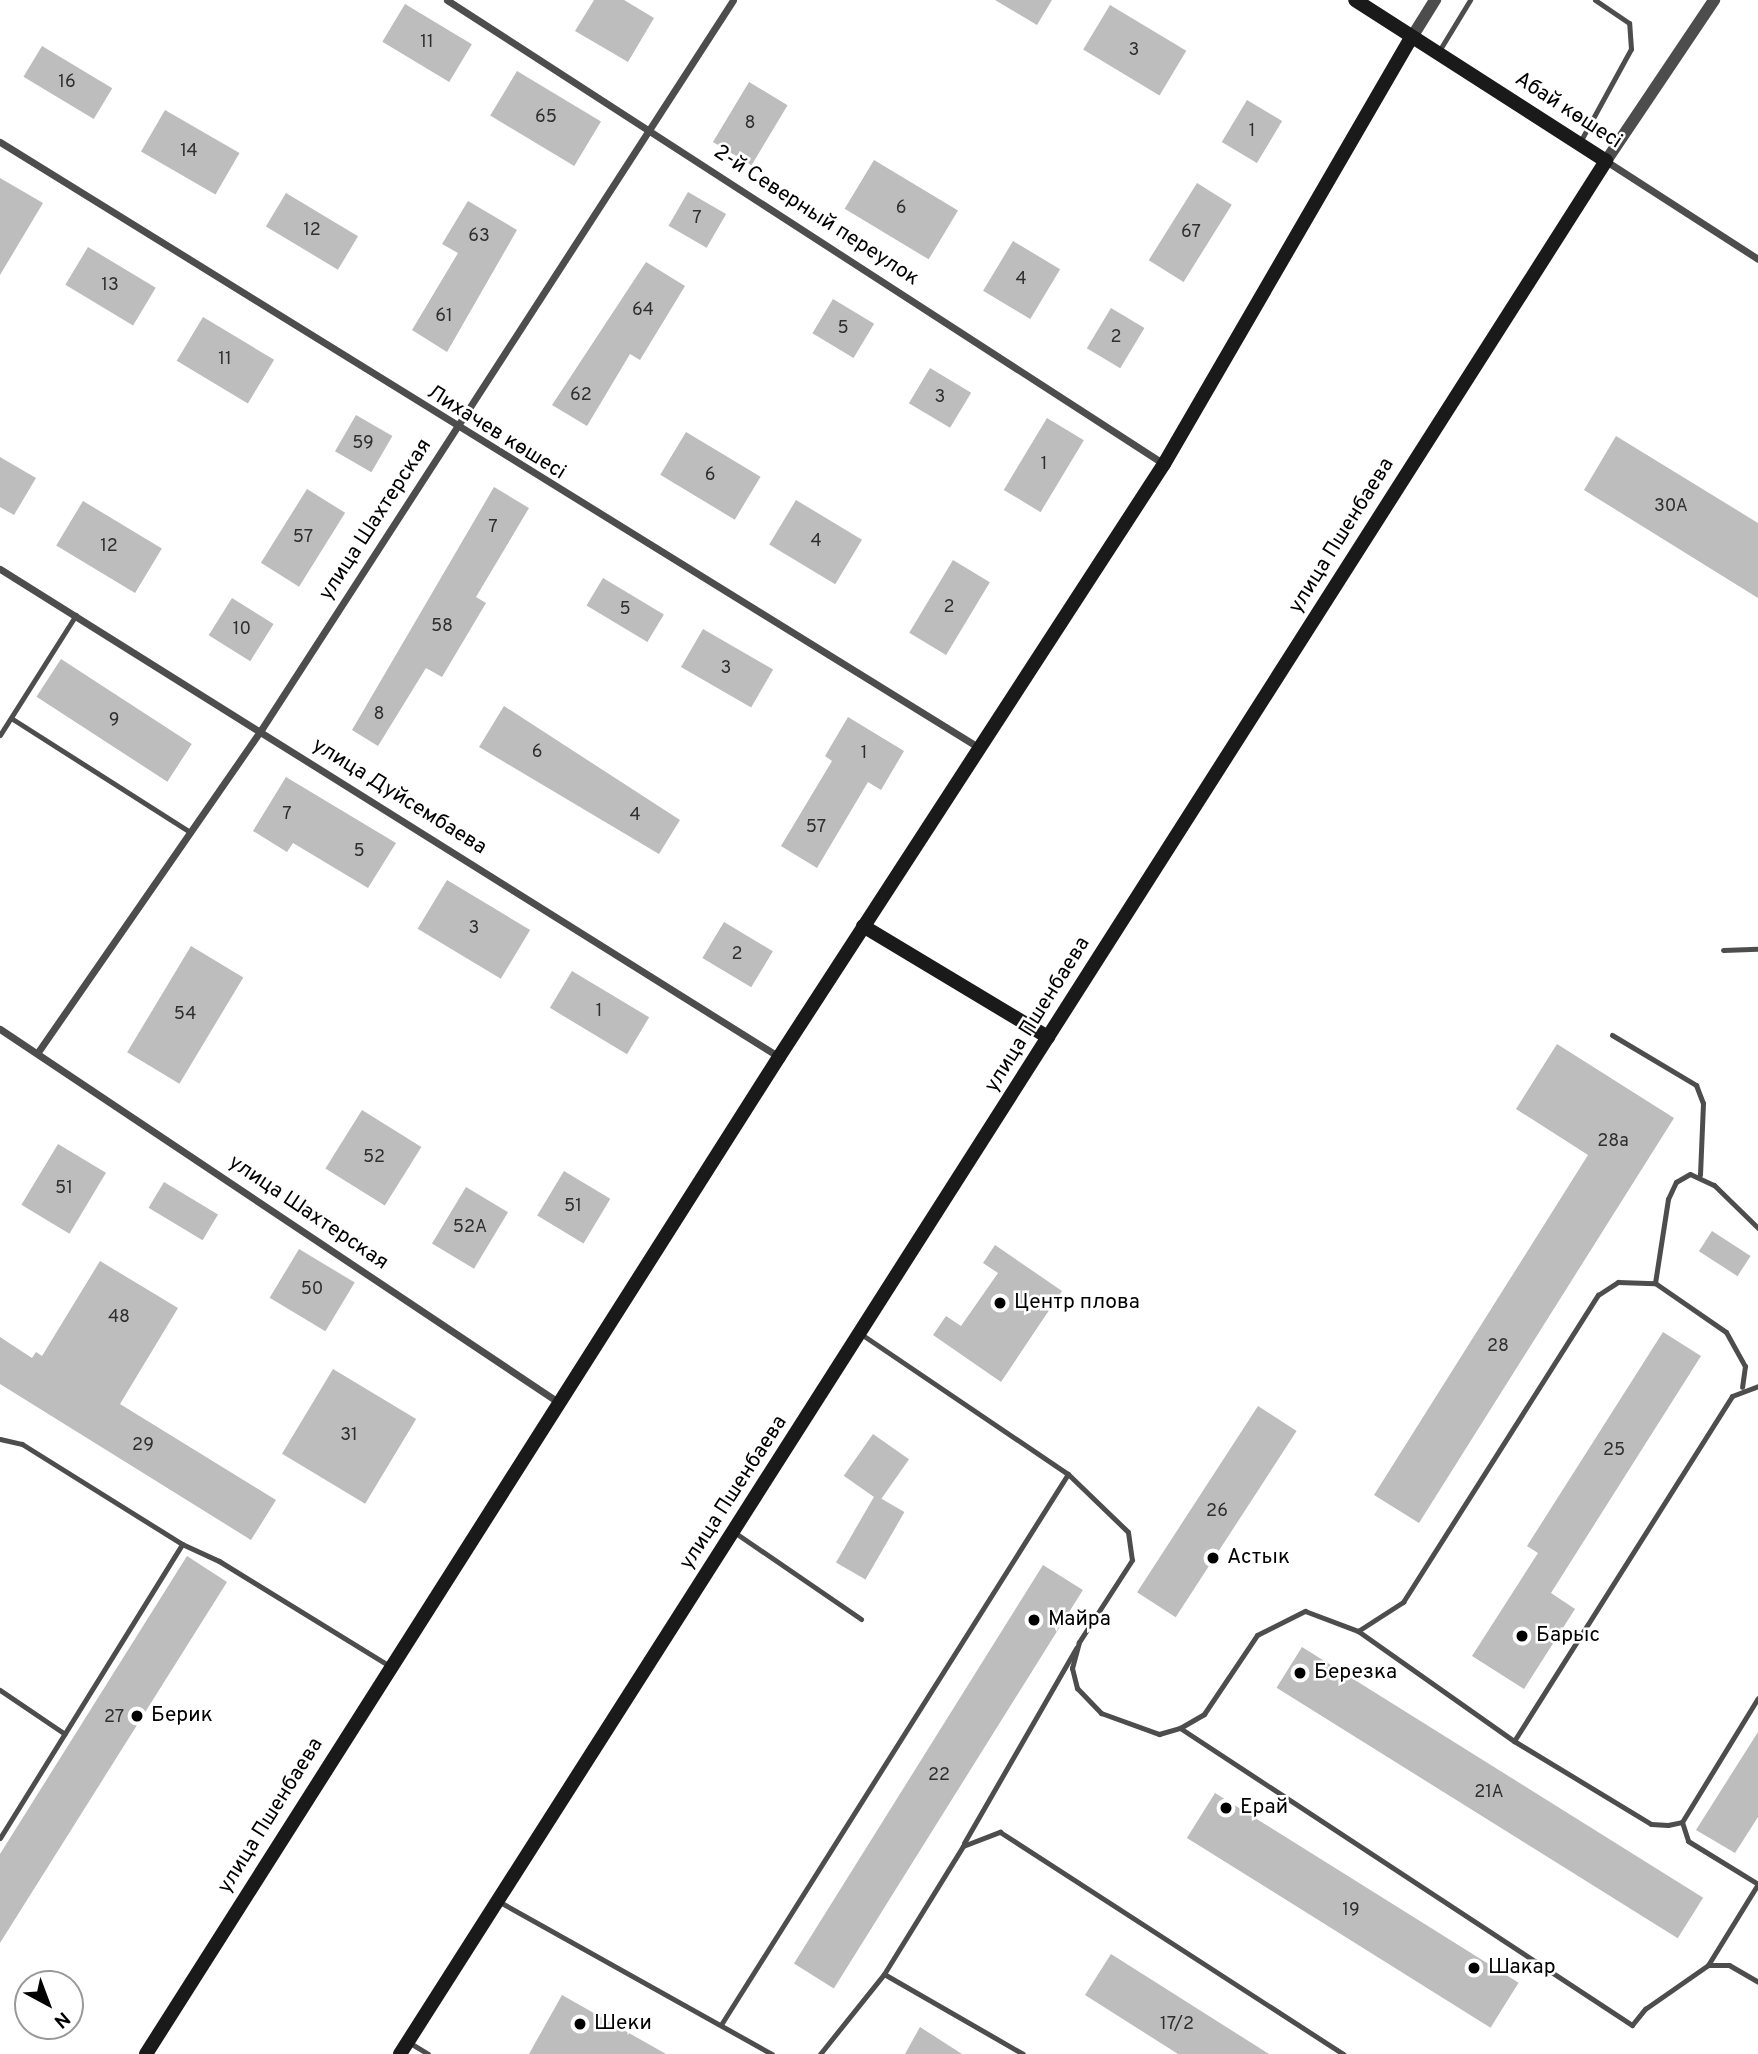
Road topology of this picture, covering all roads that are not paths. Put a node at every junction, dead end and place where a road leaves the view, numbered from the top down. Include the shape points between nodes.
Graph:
1 (447, 0) edge
2 (733, 0) edge
3 (1355, 0) edge
4 (1435, 0) edge
5 (1470, 0) edge
6 (1595, 0) edge
7 (1714, 0) edge
8 (1412, 37) junction
9 (1438, 52) junction
10 (648, 127) junction
11 (0, 142) edge
12 (1580, 142) junction
13 (1606, 161) junction
14 (1758, 259) edge
15 (455, 429) junction
16 (1164, 464) junction
17 (0, 569) edge
18 (76, 615) junction
19 (11, 718) junction
20 (261, 730) junction
21 (0, 735) edge
22 (978, 747) junction
23 (190, 832) junction
24 (863, 926) junction
25 (1758, 949) edge
26 (1723, 950) dead end
27 (0, 1029) edge
28 (1612, 1035) dead end
29 (1048, 1037) junction
30 (38, 1052) junction
31 (779, 1057) junction
32 (1700, 1175) junction
33 (1758, 1228) edge
34 (1654, 1283) junction
35 (860, 1334) junction
36 (1758, 1386) edge
37 (1742, 1387) junction
38 (558, 1402) junction
39 (0, 1439) edge
40 (1068, 1474) junction
41 (734, 1532) junction
42 (182, 1544) junction
43 (861, 1619) dead end
44 (1358, 1630) junction
45 (1079, 1642) junction
46 (391, 1667) junction
47 (0, 1690) edge
48 (1758, 1698) edge
49 (1180, 1728) junction
50 (65, 1734) junction
51 (1514, 1741) junction
52 (1682, 1822) junction
53 (0, 1838) edge
54 (962, 1846) junction
55 (1758, 1884) edge
56 (498, 1901) junction
57 (1708, 1965) junction
58 (884, 1974) junction
59 (1758, 1982) edge
60 (722, 2024) junction
61 (404, 2048) edge
62 (146, 2054) edge
63 (428, 2054) edge
64 (772, 2054) edge
65 (820, 2054) edge
66 (1023, 2054) edge
67 (1343, 2054) edge

1 - 10 street, 2-й Северный переулок
2 - 10 street, улица Шахтерская
3 - 8 main road, Абай көшесі
4 - 8 street, улица Пшенбаева
5 - 9 lane
6 - 12 lane via 1629,23 1631,50
7 - 13 street, улица Пшенбаева
8 - 9 main road, Абай көшесі
8 - 16 main road, улица Пшенбаева
9 - 12 main road, Абай көшесі
10 - 15 street, улица Шахтерская
10 - 16 street, 2-й Северный переулок
11 - 15 street, Лихачев көшесі
12 - 13 main road, Абай көшесі
13 - 14 street, Абай көшесі
13 - 29 main road, улица Пшенбаева
15 - 20 street, улица Шахтерская
15 - 22 street, Лихачев көшесі
16 - 22 main road, улица Пшенбаева
17 - 18 street, улица Дуйсембаева
18 - 19 lane
18 - 20 street, улица Дуйсембаева
19 - 21 lane
19 - 23 lane
20 - 23 street, улица Шахтерская
20 - 31 street, улица Дуйсембаева
22 - 24 main road, улица Пшенбаева
23 - 30 street, улица Шахтерская
24 - 29 main road
24 - 31 main road, улица Пшенбаева
25 - 26 lane
27 - 30 street, улица Шахтерская
28 - 32 lane via 1696,1085 1703,1103
29 - 35 main road, улица Пшенбаева
30 - 38 street, улица Шахтерская
31 - 38 main road, улица Пшенбаева
32 - 33 lane
32 - 34 lane via 1676,1182 1668,1199
34 - 37 lane via 1726,1332 1745,1366
34 - 44 lane via 1618,1282 1598,1295 1403,1602
35 - 40 lane
35 - 41 main road, улица Пшенбаева
36 - 37 lane
37 - 51 lane
38 - 46 main road, улица Пшенбаева
39 - 42 lane via 22,1444
40 - 45 lane via 1128,1532 1132,1560
40 - 60 lane
41 - 43 lane
41 - 56 main road, улица Пшенбаева
42 - 46 lane
42 - 50 lane
44 - 49 lane via 1305,1611 1278,1622 1245,1649 1204,1714
44 - 51 lane
45 - 49 lane via 1072,1668 1077,1688 1101,1713 1159,1734
45 - 54 lane
46 - 62 main road, улица Пшенбаева
47 - 50 lane
48 - 52 lane
49 - 57 lane via 1632,2025 1645,2009
50 - 53 lane
51 - 52 lane via 1651,1824
52 - 55 lane via 1688,1841
54 - 58 lane
54 - 67 lane via 1000,1832
55 - 57 lane
56 - 60 lane
56 - 61 main road, улица Пшенбаева
57 - 59 lane via 1729,1965
58 - 65 lane
58 - 66 lane
60 - 64 lane
61 - 63 lane

